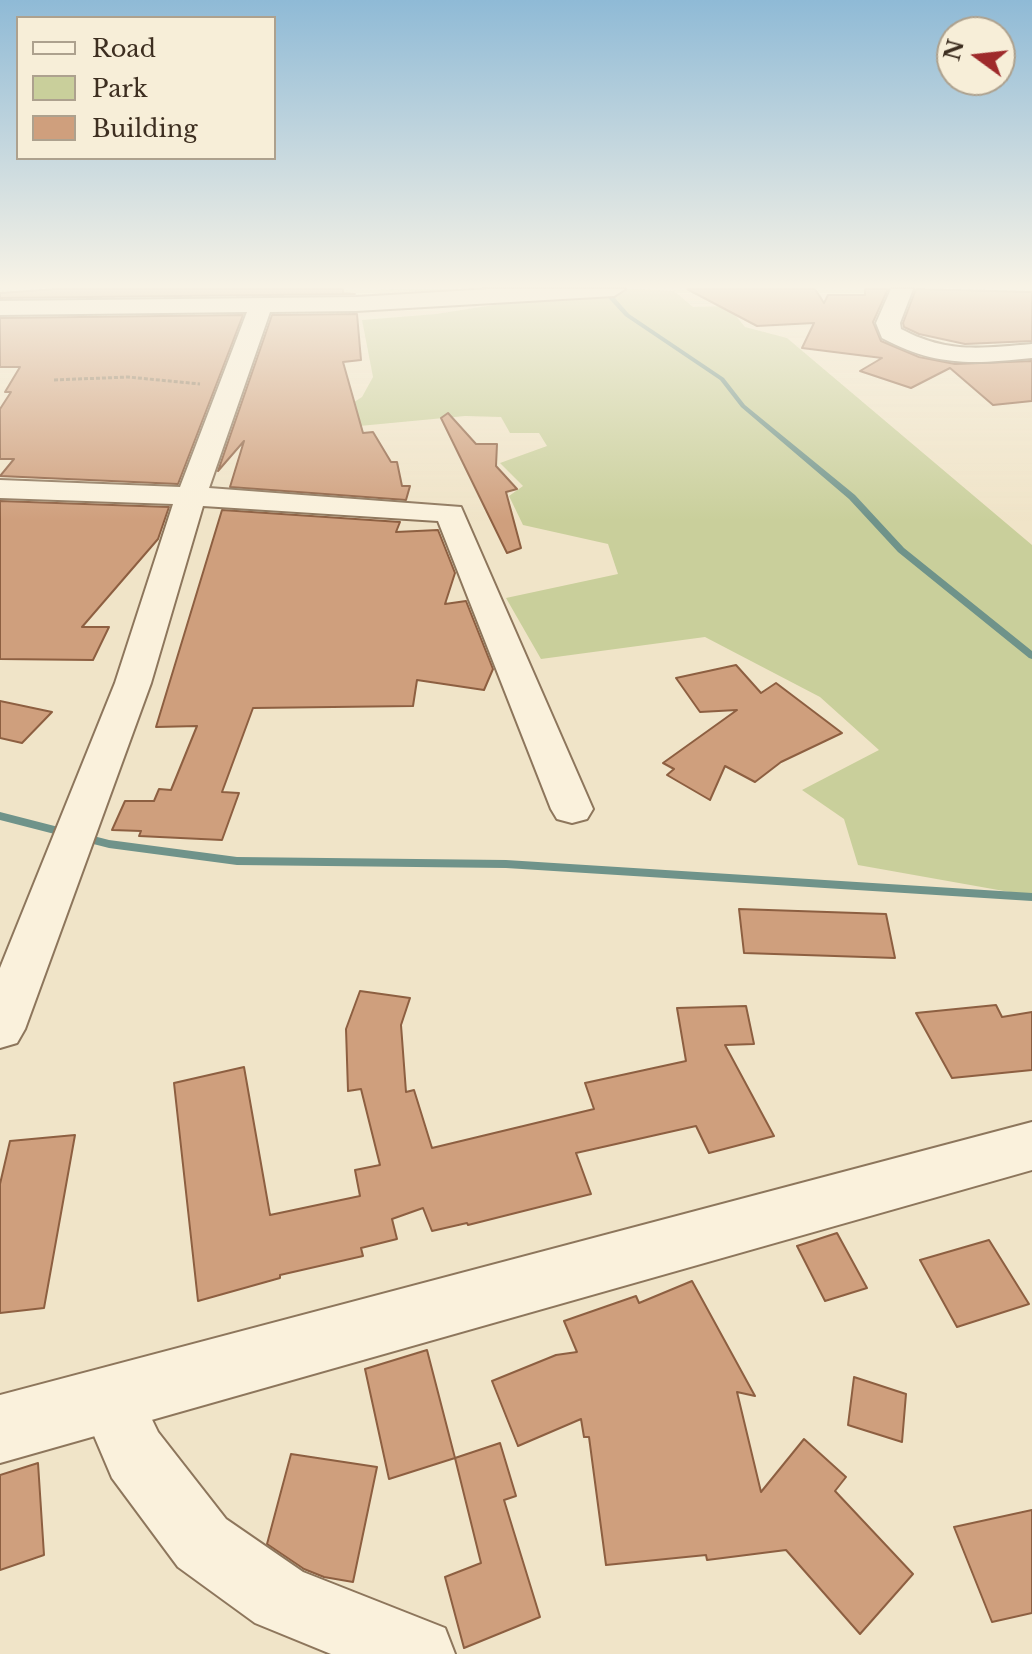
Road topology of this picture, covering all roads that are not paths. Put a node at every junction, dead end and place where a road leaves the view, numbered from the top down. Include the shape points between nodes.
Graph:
1 (239, 366) edge
2 (0, 489) edge
3 (191, 496) junction
4 (572, 809) dead end
5 (0, 1029) edge
6 (1032, 1146) edge
7 (109, 1398) junction
8 (0, 1429) edge
9 (419, 1654) edge

1 - 3 street
2 - 3 street
3 - 4 street via 450,513
3 - 5 street via 133,683
6 - 7 street
7 - 8 street
7 - 9 street via 135,1455 202,1543 280,1598

